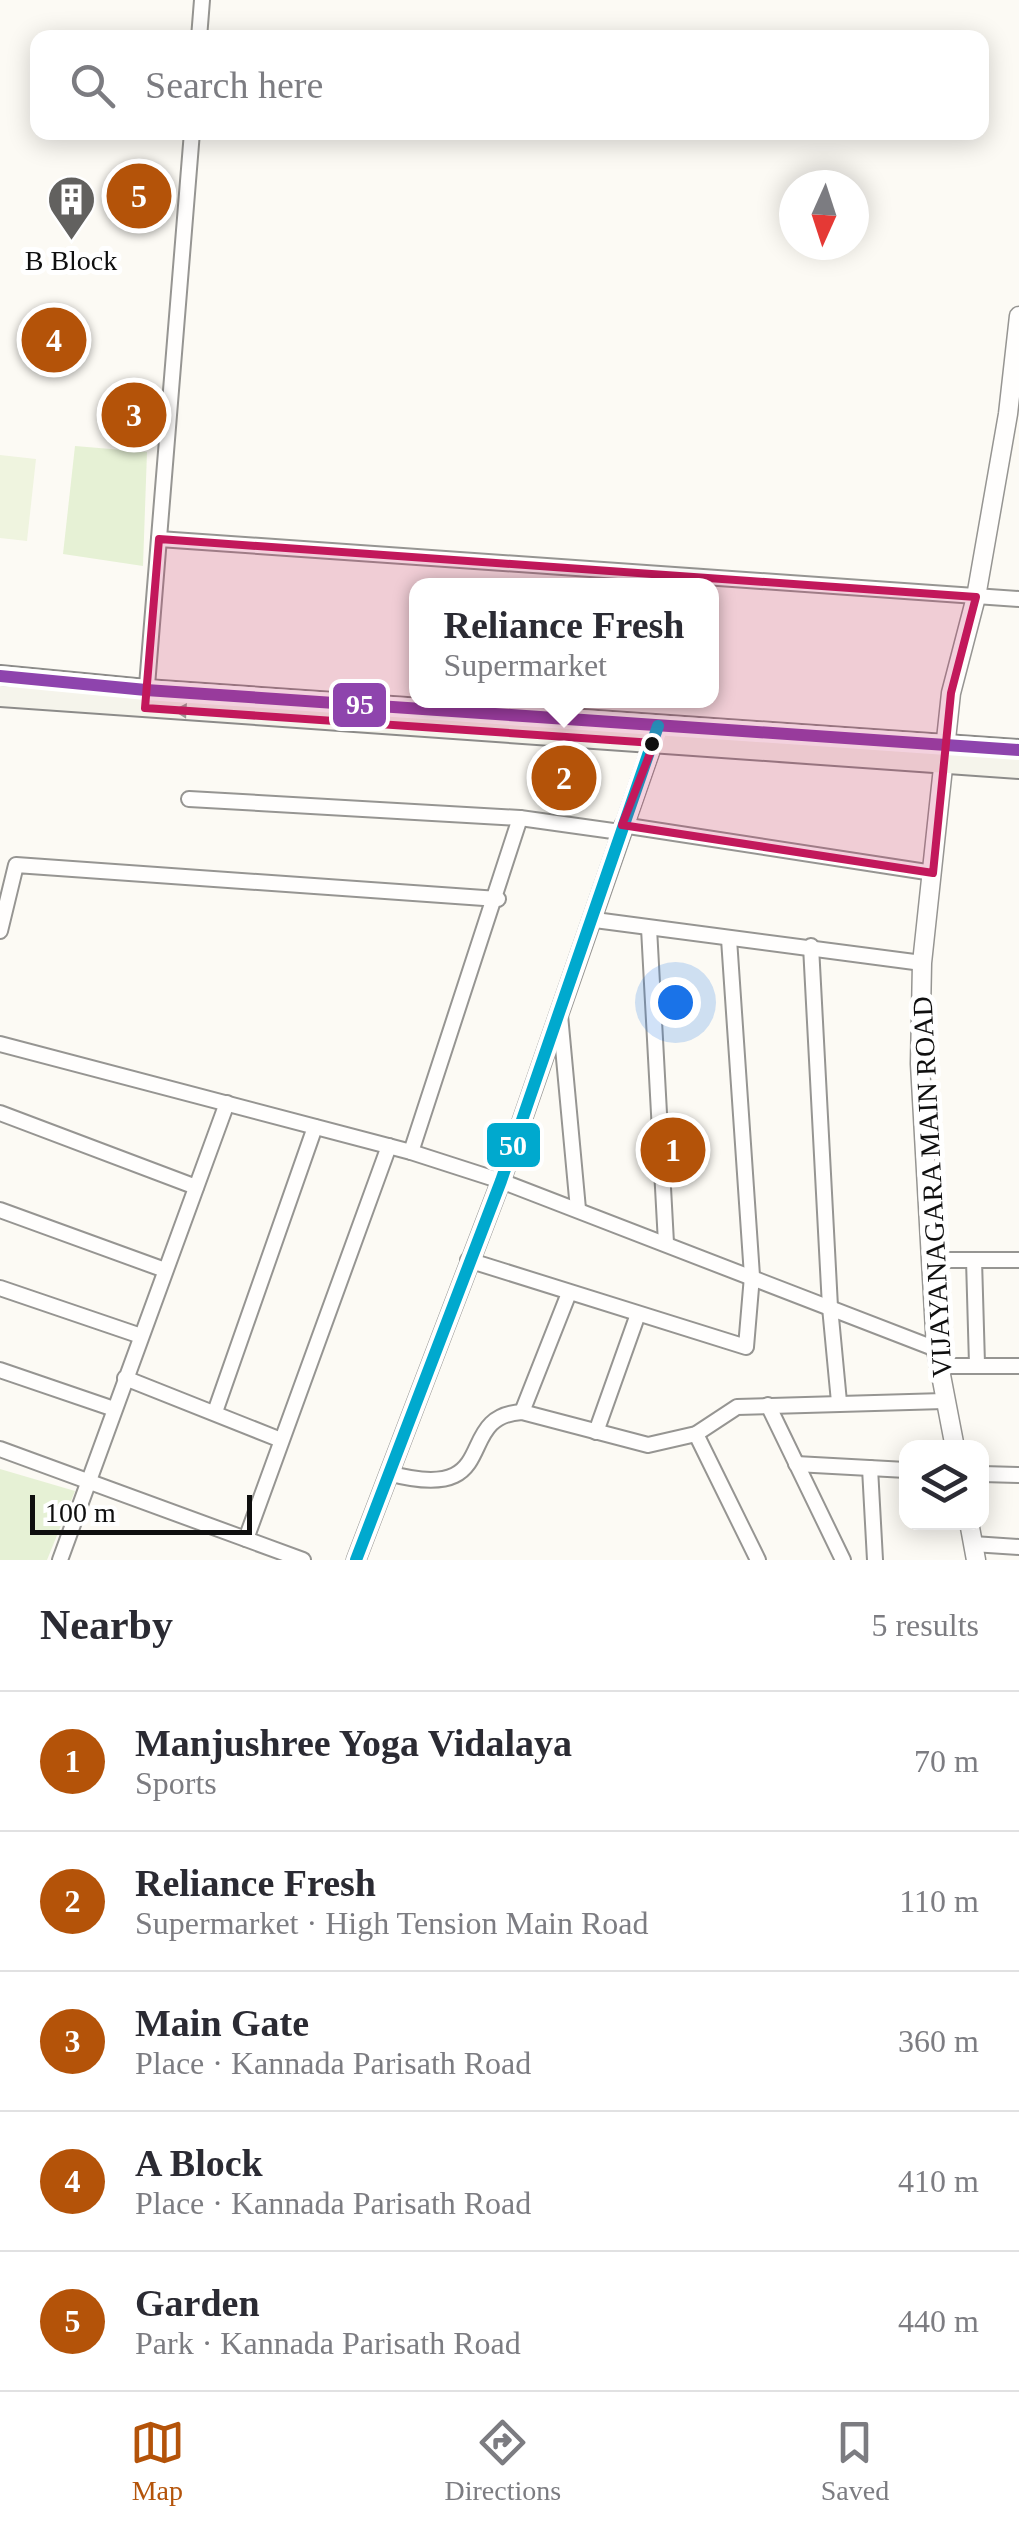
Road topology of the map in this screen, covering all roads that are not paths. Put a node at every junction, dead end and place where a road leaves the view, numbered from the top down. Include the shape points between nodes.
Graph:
1 (202, 0) edge
2 (200, 30) edge
3 (191, 140) edge
4 (1019, 316) edge
5 (159, 538) junction
6 (713, 578) edge
7 (719, 578) edge
8 (976, 597) junction
9 (1019, 599) edge
10 (0, 676) edge
11 (0, 696) edge
12 (146, 699) junction
13 (656, 734) junction
14 (1019, 750) edge
15 (945, 756) junction
16 (1019, 768) edge
17 (189, 799) dead end
18 (520, 818) junction
19 (621, 828) junction
20 (933, 872) junction
21 (498, 898) junction
22 (594, 920) junction
23 (648, 928) junction
24 (0, 931) edge
25 (729, 940) junction
26 (811, 946) junction
27 (922, 962) junction
28 (560, 1010) junction
29 (0, 1044) edge
30 (227, 1103) junction
31 (0, 1113) edge
32 (316, 1126) junction
33 (389, 1146) junction
34 (411, 1152) junction
35 (501, 1181) junction
36 (196, 1187) junction
37 (578, 1209) junction
38 (0, 1210) edge
39 (666, 1243) junction
40 (468, 1260) junction
41 (931, 1260) junction
42 (974, 1260) junction
43 (1019, 1260) edge
44 (165, 1270) junction
45 (752, 1276) junction
46 (0, 1288) edge
47 (569, 1292) junction
48 (830, 1307) junction
49 (638, 1314) junction
50 (141, 1336) junction
51 (938, 1358) junction
52 (976, 1364) junction
53 (1019, 1366) edge
54 (0, 1370) edge
55 (125, 1378) junction
56 (944, 1400) junction
57 (839, 1402) junction
58 (768, 1405) junction
59 (114, 1408) junction
60 (215, 1412) junction
61 (522, 1412) junction
62 (596, 1432) junction
63 (696, 1434) junction
64 (282, 1440) junction
65 (953, 1440) edge
66 (0, 1449) edge
67 (796, 1464) junction
68 (870, 1468) junction
69 (899, 1470) edge
70 (388, 1473) junction
71 (989, 1474) edge
72 (1019, 1476) edge
73 (88, 1479) junction
74 (246, 1539) junction
75 (1019, 1547) edge
76 (974, 1552) edge
77 (60, 1560) edge
78 (303, 1560) edge
79 (356, 1560) edge
80 (758, 1560) edge
81 (843, 1560) edge
82 (875, 1560) edge

1 - 2 street
3 - 5 street
4 - 8 street, VIJAYANAGARA MAIN ROAD
5 - 6 street
5 - 12 street
7 - 8 street
8 - 9 street
8 - 15 street, VIJAYANAGARA MAIN ROAD via 951,693
10 - 12 main road
11 - 12 main road
12 - 13 main road
13 - 15 main road
13 - 19 street
14 - 15 main road
15 - 16 main road
15 - 20 street, VIJAYANAGARA MAIN ROAD
17 - 18 street
18 - 19 street
18 - 21 street
19 - 20 street
19 - 22 street
20 - 27 street, VIJAYANAGARA MAIN ROAD
21 - 24 street via 16,865
21 - 34 street
22 - 23 street
22 - 28 street
23 - 25 street
23 - 39 street
25 - 26 street
25 - 45 street
26 - 27 street
26 - 48 street
27 - 41 street, VIJAYANAGARA MAIN ROAD via 920,1064
28 - 35 street
28 - 37 street
29 - 30 street
30 - 32 street
30 - 36 street
31 - 36 street
32 - 33 street
32 - 60 street
33 - 34 street
33 - 64 street
34 - 35 street
35 - 37 street
35 - 40 street
36 - 44 street
37 - 39 street
38 - 44 street
39 - 45 street
40 - 47 street
40 - 70 street
41 - 42 street
41 - 51 street, VIJAYANAGARA MAIN ROAD
42 - 43 street
42 - 52 street
44 - 50 street
45 - 48 street
45 - 49 street via 746,1347
46 - 50 street
47 - 49 street
47 - 61 street
48 - 51 street
48 - 57 street
49 - 62 street
50 - 55 street
51 - 52 street
51 - 56 street, VIJAYANAGARA MAIN ROAD
52 - 53 street
54 - 59 street
55 - 59 street
55 - 60 street
56 - 57 street
56 - 65 street, VIJAYANAGARA MAIN ROAD
57 - 58 street
58 - 63 street via 737,1407
58 - 67 street
59 - 73 street
60 - 64 street
61 - 62 street
61 - 70 street via 492,1422 455,1477 426,1484
62 - 63 street via 648,1445
63 - 80 street
64 - 74 street
66 - 73 street
67 - 68 street
67 - 81 street
68 - 69 street
68 - 82 street
70 - 79 street
71 - 72 street
73 - 74 street
73 - 77 street
74 - 78 street
75 - 76 street

